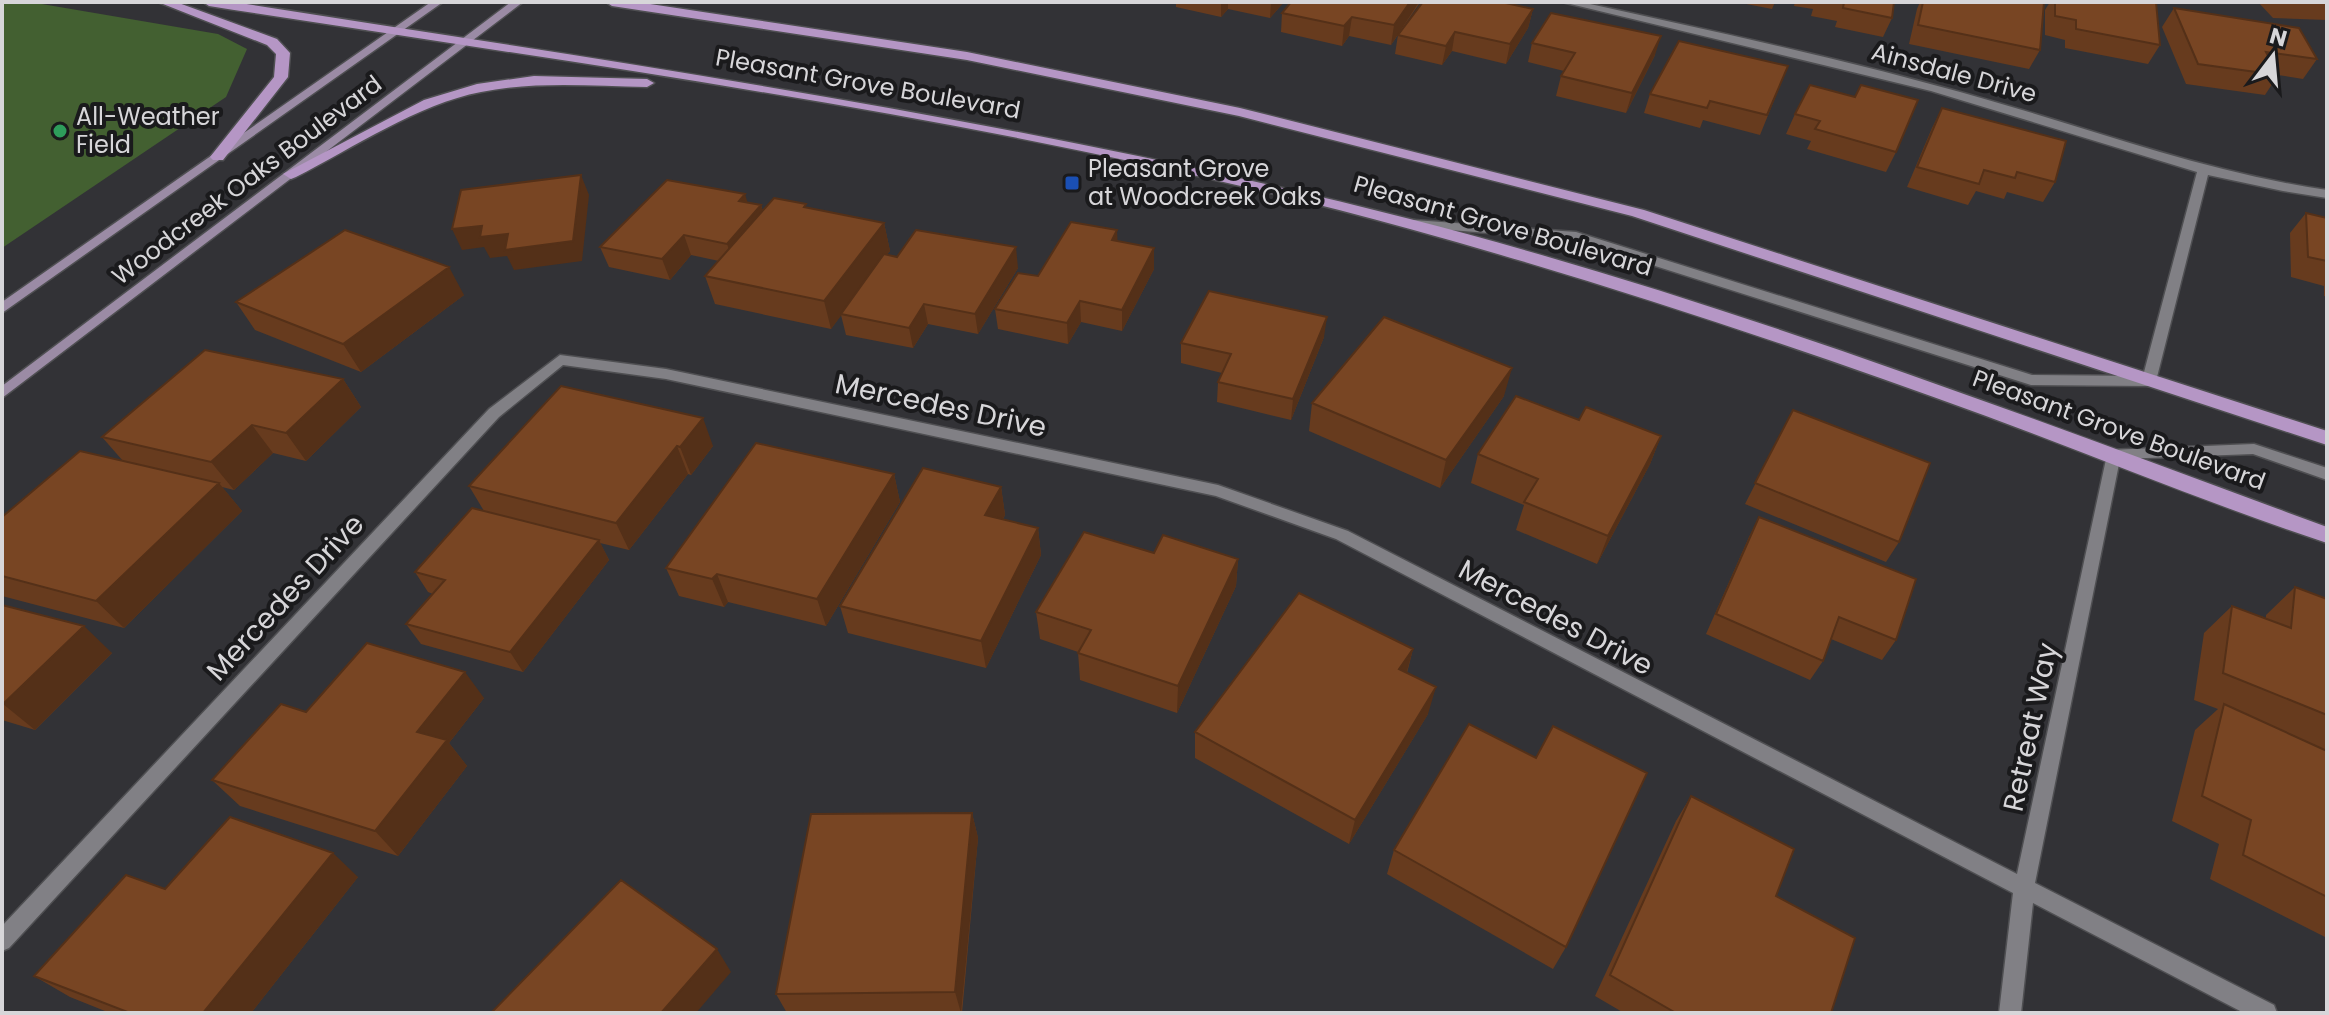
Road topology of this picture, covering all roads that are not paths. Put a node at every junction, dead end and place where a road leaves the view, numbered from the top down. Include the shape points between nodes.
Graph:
1 (164, 2) edge
2 (209, 2) edge
3 (438, 2) edge
4 (518, 2) edge
5 (612, 2) edge
6 (701, 2) edge
7 (1567, 2) edge
8 (760, 25) junction
9 (396, 32) junction
10 (464, 43) junction
11 (726, 85) junction
12 (218, 157) junction
13 (2203, 171) junction
14 (291, 174) junction
15 (2327, 194) edge
16 (1409, 224) junction
17 (2, 309) edge
18 (2149, 381) junction
19 (2, 393) edge
20 (2327, 438) edge
21 (2113, 454) junction
22 (2327, 474) edge
23 (2327, 535) edge
24 (2024, 889) junction
25 (2, 941) edge
26 (2010, 1013) edge
27 (2266, 1013) edge

1 - 12 main road via 272,42 283,53 281,77
2 - 9 main road, Pleasant Grove Boulevard
3 - 9 main road, Woodcreek Oaks Boulevard
4 - 10 main road, Woodcreek Oaks Boulevard
5 - 8 main road, Pleasant Grove Boulevard
6 - 8 main road
7 - 13 street, Ainsdale Drive via 1986,103
8 - 18 main road, Pleasant Grove Boulevard via 967,56 1240,112 1623,209
9 - 10 main road, Pleasant Grove Boulevard
9 - 12 main road, Woodcreek Oaks Boulevard
10 - 11 main road, Pleasant Grove Boulevard
10 - 14 main road, Woodcreek Oaks Boulevard
11 - 14 main road via 552,80 498,84 429,103
11 - 16 main road, Pleasant Grove Boulevard via 1046,142
12 - 17 main road, Woodcreek Oaks Boulevard
13 - 15 street, Ainsdale Drive
13 - 18 street
14 - 19 main road, Woodcreek Oaks Boulevard
16 - 18 street via 1571,235 2031,380
16 - 21 main road, Pleasant Grove Boulevard via 1768,333
18 - 20 main road, Pleasant Grove Boulevard
21 - 22 street via 2254,449
21 - 23 main road, Pleasant Grove Boulevard
21 - 24 street, Retreat Way
24 - 25 street, Mercedes Drive via 1342,535 1218,491 666,374 560,360 494,413
24 - 26 street, Retreat Way
24 - 27 street, Mercedes Drive

